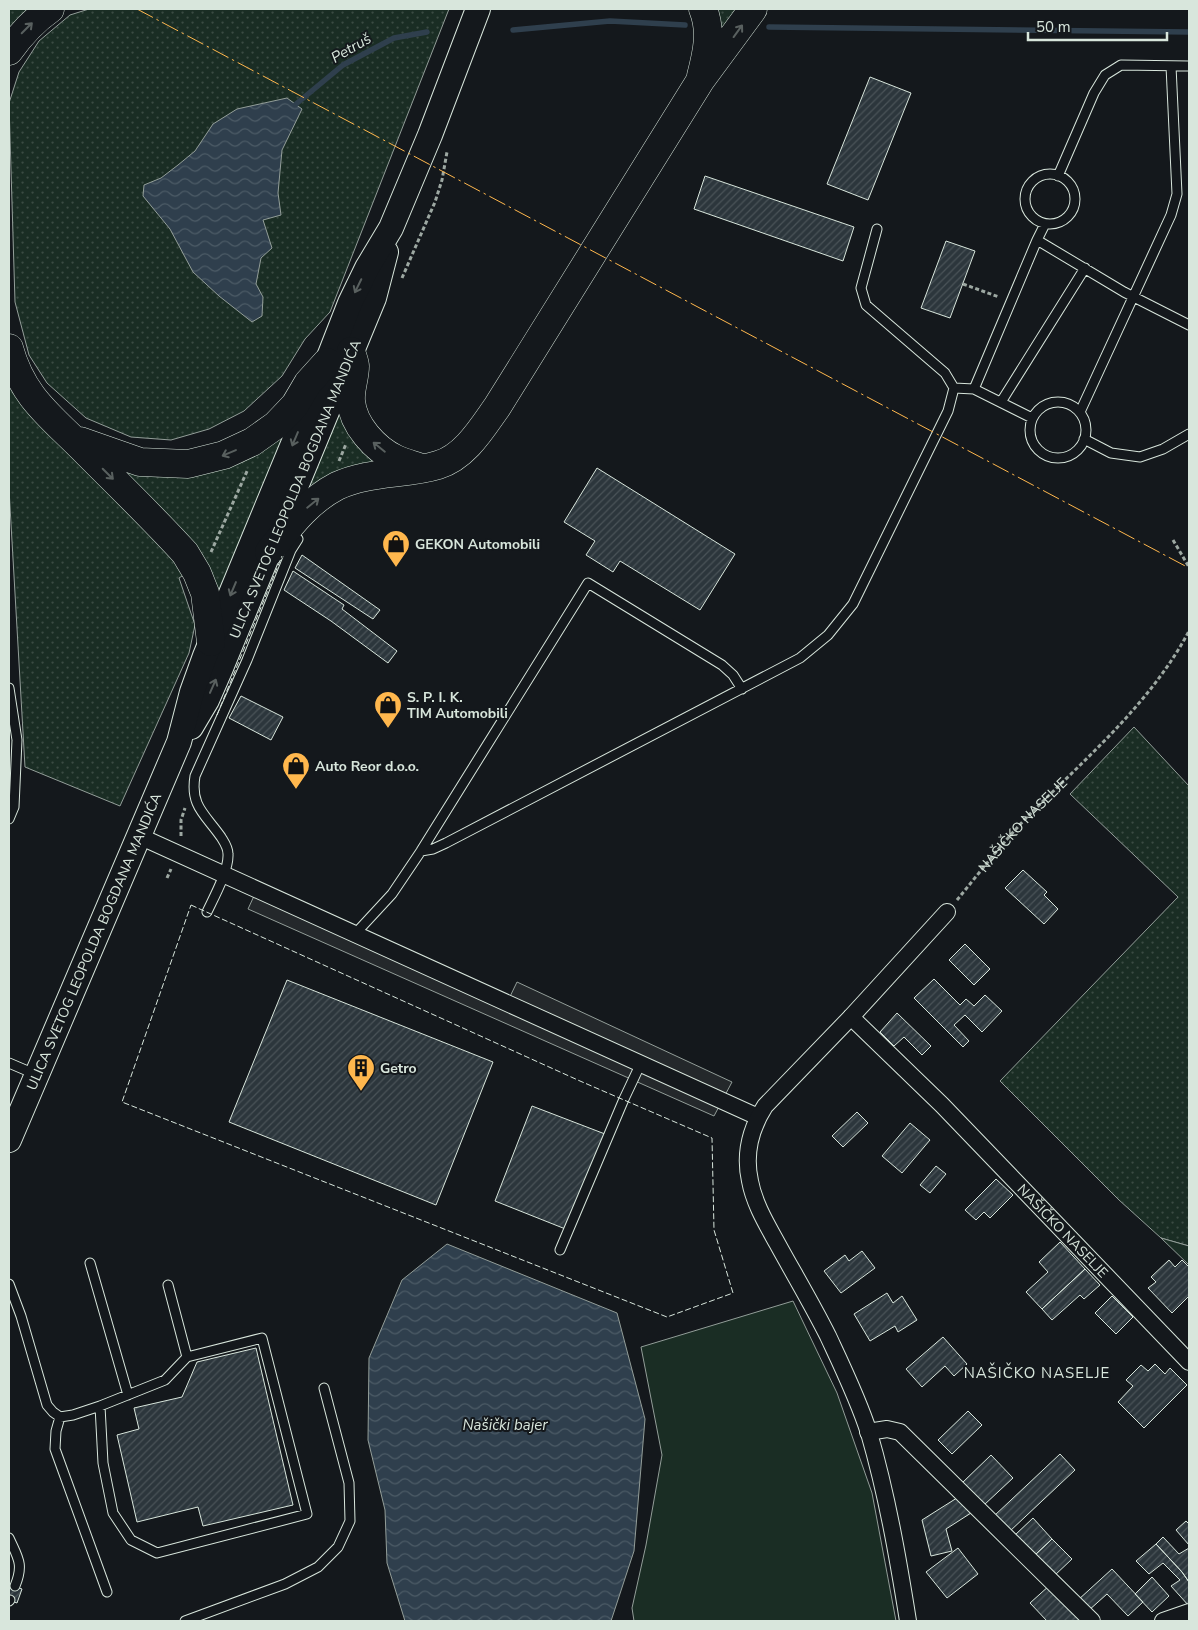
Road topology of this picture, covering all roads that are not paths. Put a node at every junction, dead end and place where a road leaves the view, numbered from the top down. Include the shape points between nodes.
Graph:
1 (50, 9) edge
2 (478, 9) edge
3 (703, 9) edge
4 (753, 9) edge
5 (9, 51) edge
6 (1171, 66) junction
7 (1189, 66) edge
8 (700, 81) junction
9 (1058, 176) junction
10 (1045, 224) junction
11 (877, 229) dead end
12 (1038, 240) junction
13 (1085, 268) junction
14 (1134, 297) junction
15 (1189, 324) edge
16 (9, 348) edge
17 (339, 357) junction
18 (954, 388) junction
19 (974, 389) junction
20 (1001, 402) junction
21 (1080, 412) junction
22 (1032, 418) junction
23 (1189, 434) edge
24 (74, 439) junction
25 (1084, 439) junction
26 (422, 468) junction
27 (298, 539) dead end
28 (269, 552) junction
29 (211, 642) junction
30 (9, 688) edge
31 (742, 689) junction
32 (179, 742) junction
33 (9, 819) edge
34 (139, 836) junction
35 (421, 851) junction
36 (223, 874) junction
37 (206, 912) dead end
38 (947, 912) road end
39 (356, 934) junction
40 (851, 1017) junction
41 (9, 1063) edge
42 (641, 1063) junction
43 (37, 1075) junction
44 (758, 1117) junction
45 (9, 1140) edge
46 (560, 1250) dead end
47 (90, 1263) dead end
48 (9, 1284) edge
49 (168, 1285) dead end
50 (188, 1357) junction
51 (1189, 1362) edge
52 (324, 1388) dead end
53 (128, 1395) junction
54 (100, 1406) junction
55 (60, 1417) junction
56 (868, 1432) junction
57 (9, 1538) edge
58 (15, 1586) dead end
59 (107, 1592) dead end
60 (1189, 1612) edge
61 (185, 1621) edge
62 (908, 1621) edge
63 (1092, 1621) edge
64 (1163, 1621) edge

5 -> 1 highway via 21,34
2 - 17 main road, ULICA SVETOG LEOPOLDA BOGDANA MANDIĆA via 391,228 350,303
3 - 8 highway via 708,37
8 -> 4 highway
6 - 7 lane
6 - 9 lane via 1121,65 1106,75 1094,93
6 - 14 lane via 1177,194 1171,216
8 - 26 highway via 498,407 480,432 456,455 439,465
9 - 10 lane via 1071,186 1075,202 1073,210 1061,222
9 - 10 lane via 1034,179 1026,193 1025,201 1031,216
10 - 12 lane
11 - 18 lane via 861,288 866,305 945,373
12 - 13 lane
12 - 19 lane
13 - 14 lane
13 - 20 lane
14 - 15 lane
14 - 21 lane
16 - 24 highway via 30,394 48,416
17 -> 24 highway via 308,383 295,405 276,424 252,442 224,455 188,464 140,462
26 -> 17 highway via 397,460 369,439 354,414 351,402 355,366
17 - 28 main road, ULICA SVETOG LEOPOLDA BOGDANA MANDIĆA
17 -> 29 main road, ULICA SVETOG LEOPOLDA BOGDANA MANDIĆA
18 - 19 lane
18 - 31 lane via 948,411 853,604 828,635 800,658
19 - 20 lane
20 - 22 lane
21 - 22 lane via 1073,405 1054,401 1037,410
21 - 25 lane via 1085,420
22 - 25 lane via 1029,426 1033,444 1047,456 1056,458 1073,454
23 - 25 lane via 1163,449 1140,457 1111,453
24 -> 29 highway via 185,554 205,593
28 -> 26 highway via 309,505 338,486 354,479
27 - 36 lane via 195,776 195,799 226,845 228,860
32 -> 28 main road, ULICA SVETOG LEOPOLDA BOGDANA MANDIĆA via 207,700
29 - 32 main road, ULICA SVETOG LEOPOLDA BOGDANA MANDIĆA via 192,692
30 - 33 lane via 17,740 14,807
31 - 35 lane via 446,844
31 - 35 lane via 722,664 588,583
32 - 34 main road, ULICA SVETOG LEOPOLDA BOGDANA MANDIĆA
34 - 36 street
34 - 43 main road, ULICA SVETOG LEOPOLDA BOGDANA MANDIĆA
35 - 39 lane via 392,894
36 - 37 lane
36 - 39 street
38 - 40 street
39 - 42 street
40 - 44 street
40 - 51 street, NAŠIČKO NASELJE via 942,1105
41 - 43 lane
42 - 44 street
42 - 46 lane
43 - 45 main road, ULICA SVETOG LEOPOLDA BOGDANA MANDIĆA
44 - 56 street via 748,1153 750,1183 766,1222 827,1335
47 - 53 lane
48 - 55 lane via 47,1405
49 - 50 lane
50 - 53 lane via 164,1380
50 - 54 lane via 262,1338 307,1514 157,1552 131,1540 114,1513 102,1463
52 - 61 lane via 348,1483 350,1521 338,1547 318,1567 285,1584
53 - 54 lane
54 - 55 lane
55 - 59 lane via 55,1449
56 - 62 street via 895,1538
56 - 63 street via 887,1429 900,1432
57 - 58 lane via 19,1562 20,1574
60 - 64 street

